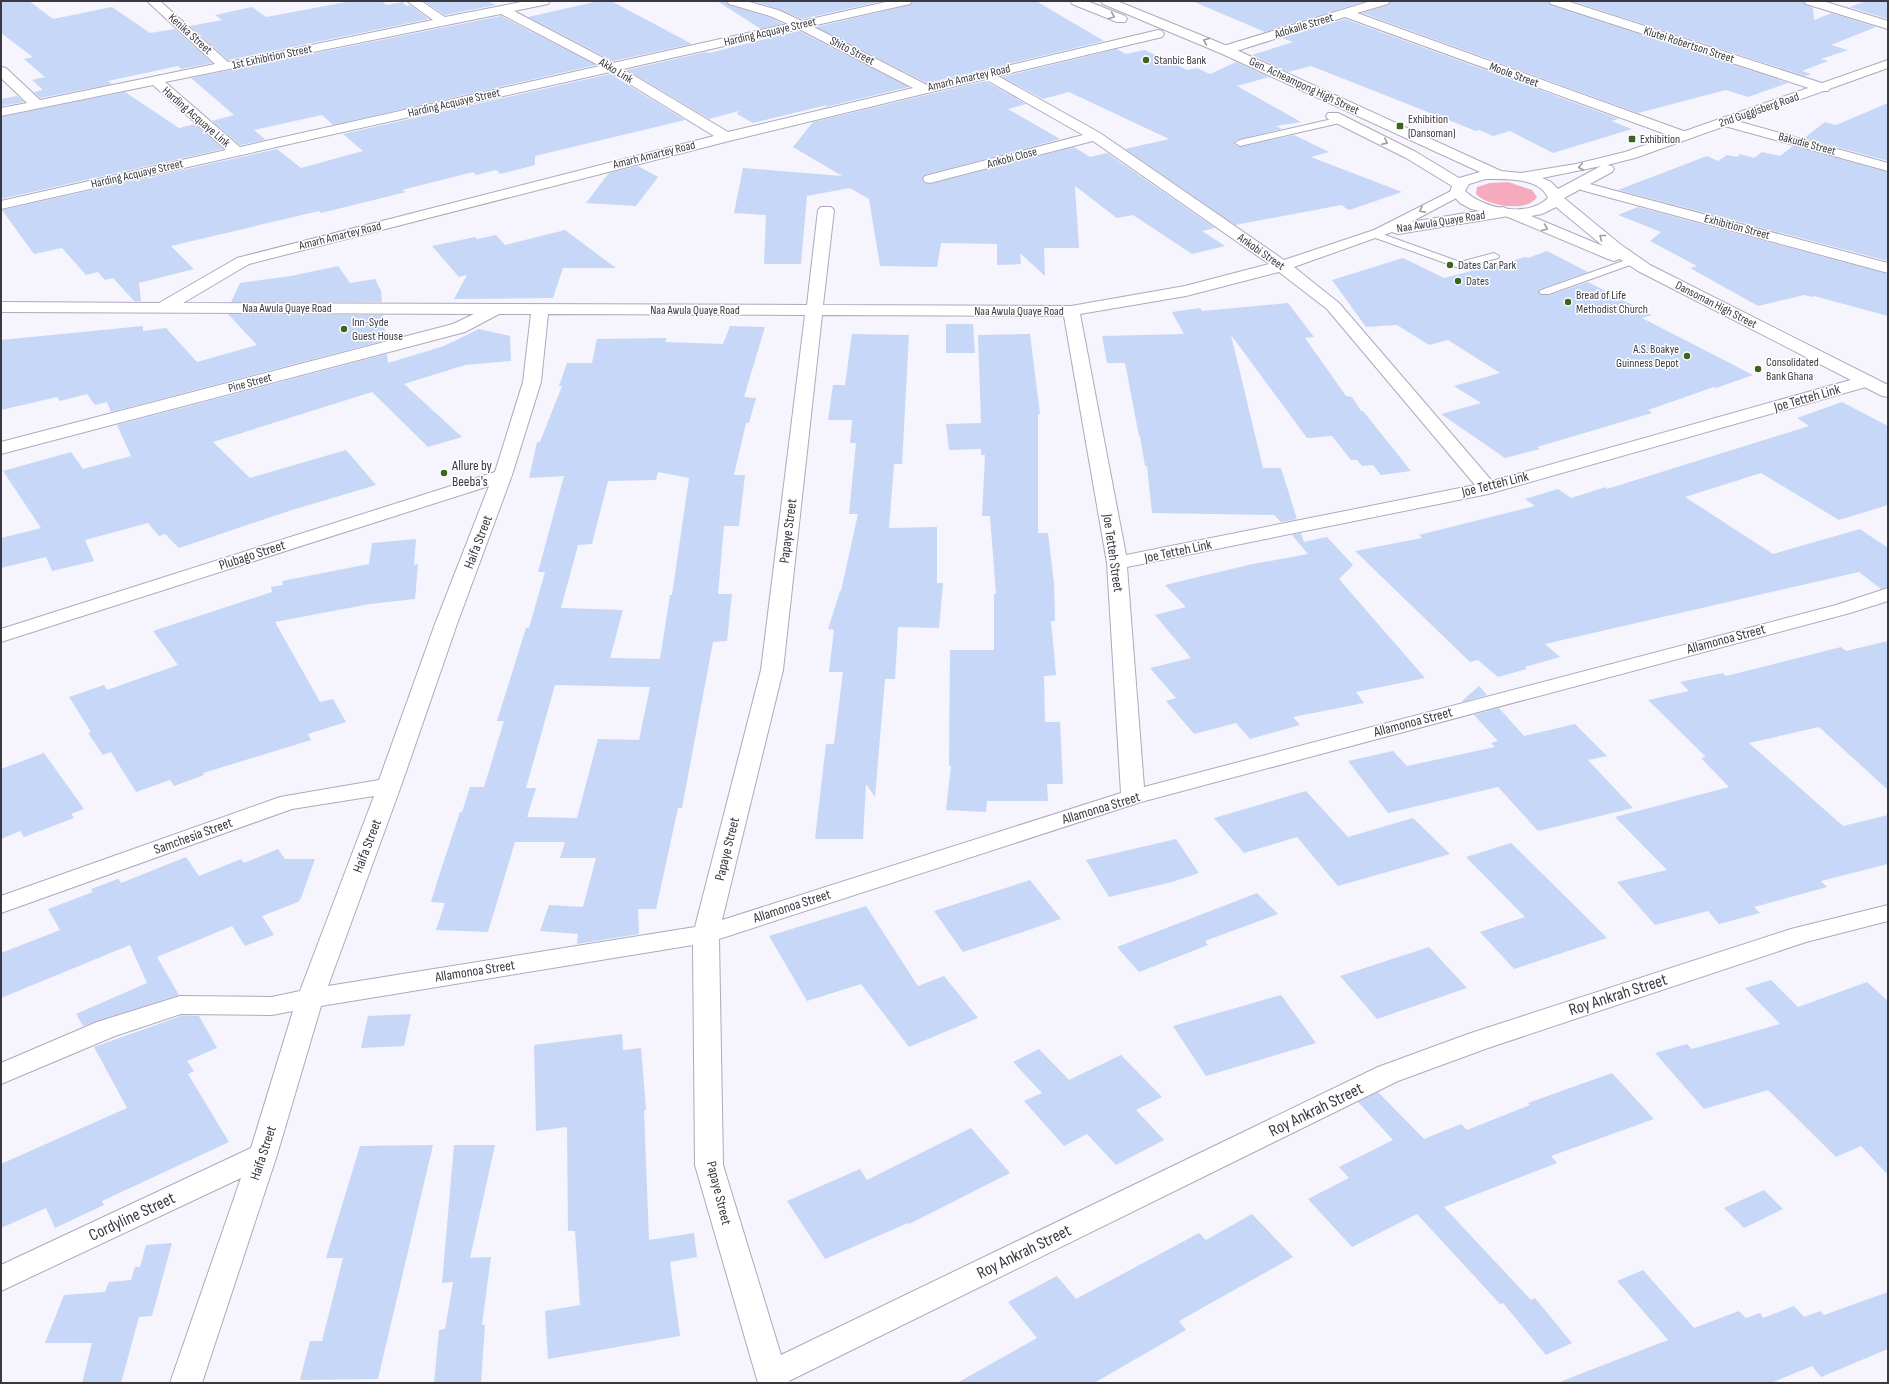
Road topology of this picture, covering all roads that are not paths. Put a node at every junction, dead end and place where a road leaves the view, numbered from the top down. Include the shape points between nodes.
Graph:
1 (153, 1) edge
2 (413, 1) edge
3 (544, 1) edge
4 (733, 1) edge
5 (906, 1) edge
6 (1076, 1) edge
7 (1107, 1) edge
8 (1384, 1) edge
9 (1555, 1) edge
10 (1810, 1) edge
11 (503, 10) junction
12 (1345, 14) junction
13 (444, 22) junction
14 (801, 25) junction
15 (1888, 25) edge
16 (1158, 34) junction
17 (1225, 50) junction
18 (1223, 63) dead end
19 (1888, 64) edge
20 (226, 67) junction
21 (611, 67) junction
22 (1, 71) edge
23 (986, 74) junction
24 (156, 81) junction
25 (1823, 88) junction
26 (924, 89) junction
27 (38, 105) junction
28 (1319, 109) dead end
29 (1, 112) edge
30 (1341, 120) junction
31 (1726, 122) junction
32 (1095, 136) junction
33 (1684, 136) junction
34 (726, 137) junction
35 (1240, 143) dead end
36 (237, 152) junction
37 (1630, 155) junction
38 (1464, 159) junction
39 (1888, 167) edge
40 (1558, 171) junction
41 (1601, 172) junction
42 (1499, 175) junction
43 (1521, 177) junction
44 (930, 179) dead end
45 (1586, 187) junction
46 (1458, 188) junction
47 (1556, 198) junction
48 (1, 205) edge
49 (826, 210) dead end
50 (1506, 212) junction
51 (1581, 221) junction
52 (1376, 233) junction
53 (1494, 256) dead end
54 (1629, 262) junction
55 (1282, 266) junction
56 (1644, 268) junction
57 (1888, 268) edge
58 (1545, 292) dead end
59 (1, 307) edge
60 (162, 308) junction
61 (495, 309) junction
62 (540, 309) junction
63 (813, 310) junction
64 (1071, 311) junction
65 (1867, 381) junction
66 (1888, 392) edge
67 (1, 448) edge
68 (503, 475) junction
69 (1488, 488) junction
70 (1117, 564) junction
71 (1888, 594) edge
72 (1, 636) edge
73 (389, 786) junction
74 (1132, 797) junction
75 (1, 905) edge
76 (1888, 913) edge
77 (706, 934) junction
78 (310, 998) junction
79 (1, 1074) edge
80 (263, 1155) junction
81 (1, 1279) edge
82 (773, 1379) edge
83 (186, 1383) edge

1 - 20 street, Kenika Street
2 - 13 street
3 - 11 street, 1st Exhibition Street
4 - 14 street, Shito Street via 774,13
5 - 14 street, Harding Acquaye Street
6 -> 16 street
17 -> 7 street, Gen. Acheampong High Street
8 - 12 street, Adokaile Street
9 - 25 street, Klutei Robertson Street
10 - 15 street
11 - 13 street, 1st Exhibition Street
11 - 21 street, Akko Link
12 - 17 street, Adokaile Street
12 - 33 street, Moole Street
13 - 20 street, 1st Exhibition Street
14 - 21 street, Harding Acquaye Street
14 - 26 street, Shito Street
16 - 18 street
16 - 23 street, Amarh Amartey Road
17 - 38 street, Gen. Acheampong High Street
19 - 25 street, 2nd Guggisberg Road
20 - 24 street, 1st Exhibition Street
21 - 34 street, Akko Link
21 - 36 street, Harding Acquaye Street
22 - 27 street
23 - 26 street, Amarh Amartey Road
23 - 32 street, Ankobi Street
24 - 27 street, 1st Exhibition Street
24 - 36 street, Harding Acquaye Link
25 - 31 street, 2nd Guggisberg Road
26 - 34 street, Amarh Amartey Road
27 - 29 street, 1st Exhibition Street
28 - 30 street, Gen. Acheampong High Street
30 - 35 lane
30 -> 46 street, Gen. Acheampong High Street via 1411,155
31 - 33 street, 2nd Guggisberg Road
31 - 39 street, Bakudie Street
32 - 44 street, Ankobi Close
32 - 55 street, Ankobi Street
33 - 37 street, 2nd Guggisberg Road
34 - 60 street, Amarh Amartey Road via 243,260
36 - 48 street, Harding Acquaye Street
37 -> 40 street, 2nd Guggisberg Road
37 - 41 street, 2nd Guggisberg Road
38 - 40 street via 1500,167
38 - 42 street, Gen. Acheampong High Street
40 - 43 street, 2nd Guggisberg Road
41 - 45 street
41 - 47 street, 2nd Guggisberg Road
42 - 43 street
42 - 46 street, Naa Awula Quaye Road via 1474,177
43 - 47 street, Dansoman High Street via 1545,185 1552,190
45 - 51 street via 1581,205
45 - 57 street, Exhibition Street
46 - 50 street, Gen. Acheampong High Street via 1460,197 1476,206
46 -> 52 street, Naa Awula Quaye Road
47 - 50 street, 2nd Guggisberg Road via 1553,204 1536,211
47 - 51 street, Dansoman High Street
49 - 63 street, Papaye Street
50 - 52 street, Naa Awula Quaye Road
50 -> 54 street
56 -> 51 street, Dansoman High Street
52 - 53 lane via 1459,265
52 - 55 street, Naa Awula Quaye Road
54 - 56 street
54 - 58 lane
55 - 64 street, Naa Awula Quaye Road via 1186,292
55 - 69 street, Ankobi Street via 1333,306
56 - 65 street, Dansoman High Street
59 - 60 street, Naa Awula Quaye Road
60 - 61 street, Naa Awula Quaye Road
61 - 62 street, Naa Awula Quaye Road
61 - 67 street, Pine Street via 459,328
62 - 63 street, Naa Awula Quaye Road
62 - 68 street, Haifa Street via 532,382
63 - 64 street, Naa Awula Quaye Road
63 - 77 street, Papaye Street via 772,670
64 - 70 street, Joe Tetteh Street
65 - 66 street, Dansoman High Street
65 - 69 street, Joe Tetteh Link
68 - 72 street, Plubago Street
68 - 73 street, Haifa Street via 446,624
69 - 70 street, Joe Tetteh Link
70 - 74 street, Joe Tetteh Street
71 - 74 street, Allamonoa Street via 1843,609
73 - 75 street, Samchesia Street via 288,802
73 - 78 street, Haifa Street
74 - 77 street, Allamonoa Street
76 - 82 street, Roy Ankrah Street via 1800,935 1478,1041 1388,1074
77 - 78 street, Allamonoa Street
77 - 82 street, Papaye Street via 709,1165
78 - 79 street, Allamonoa Street via 272,1006 180,1005 106,1029
78 - 80 street, Haifa Street
80 - 81 street, Cordyline Street
80 - 83 street, Haifa Street

